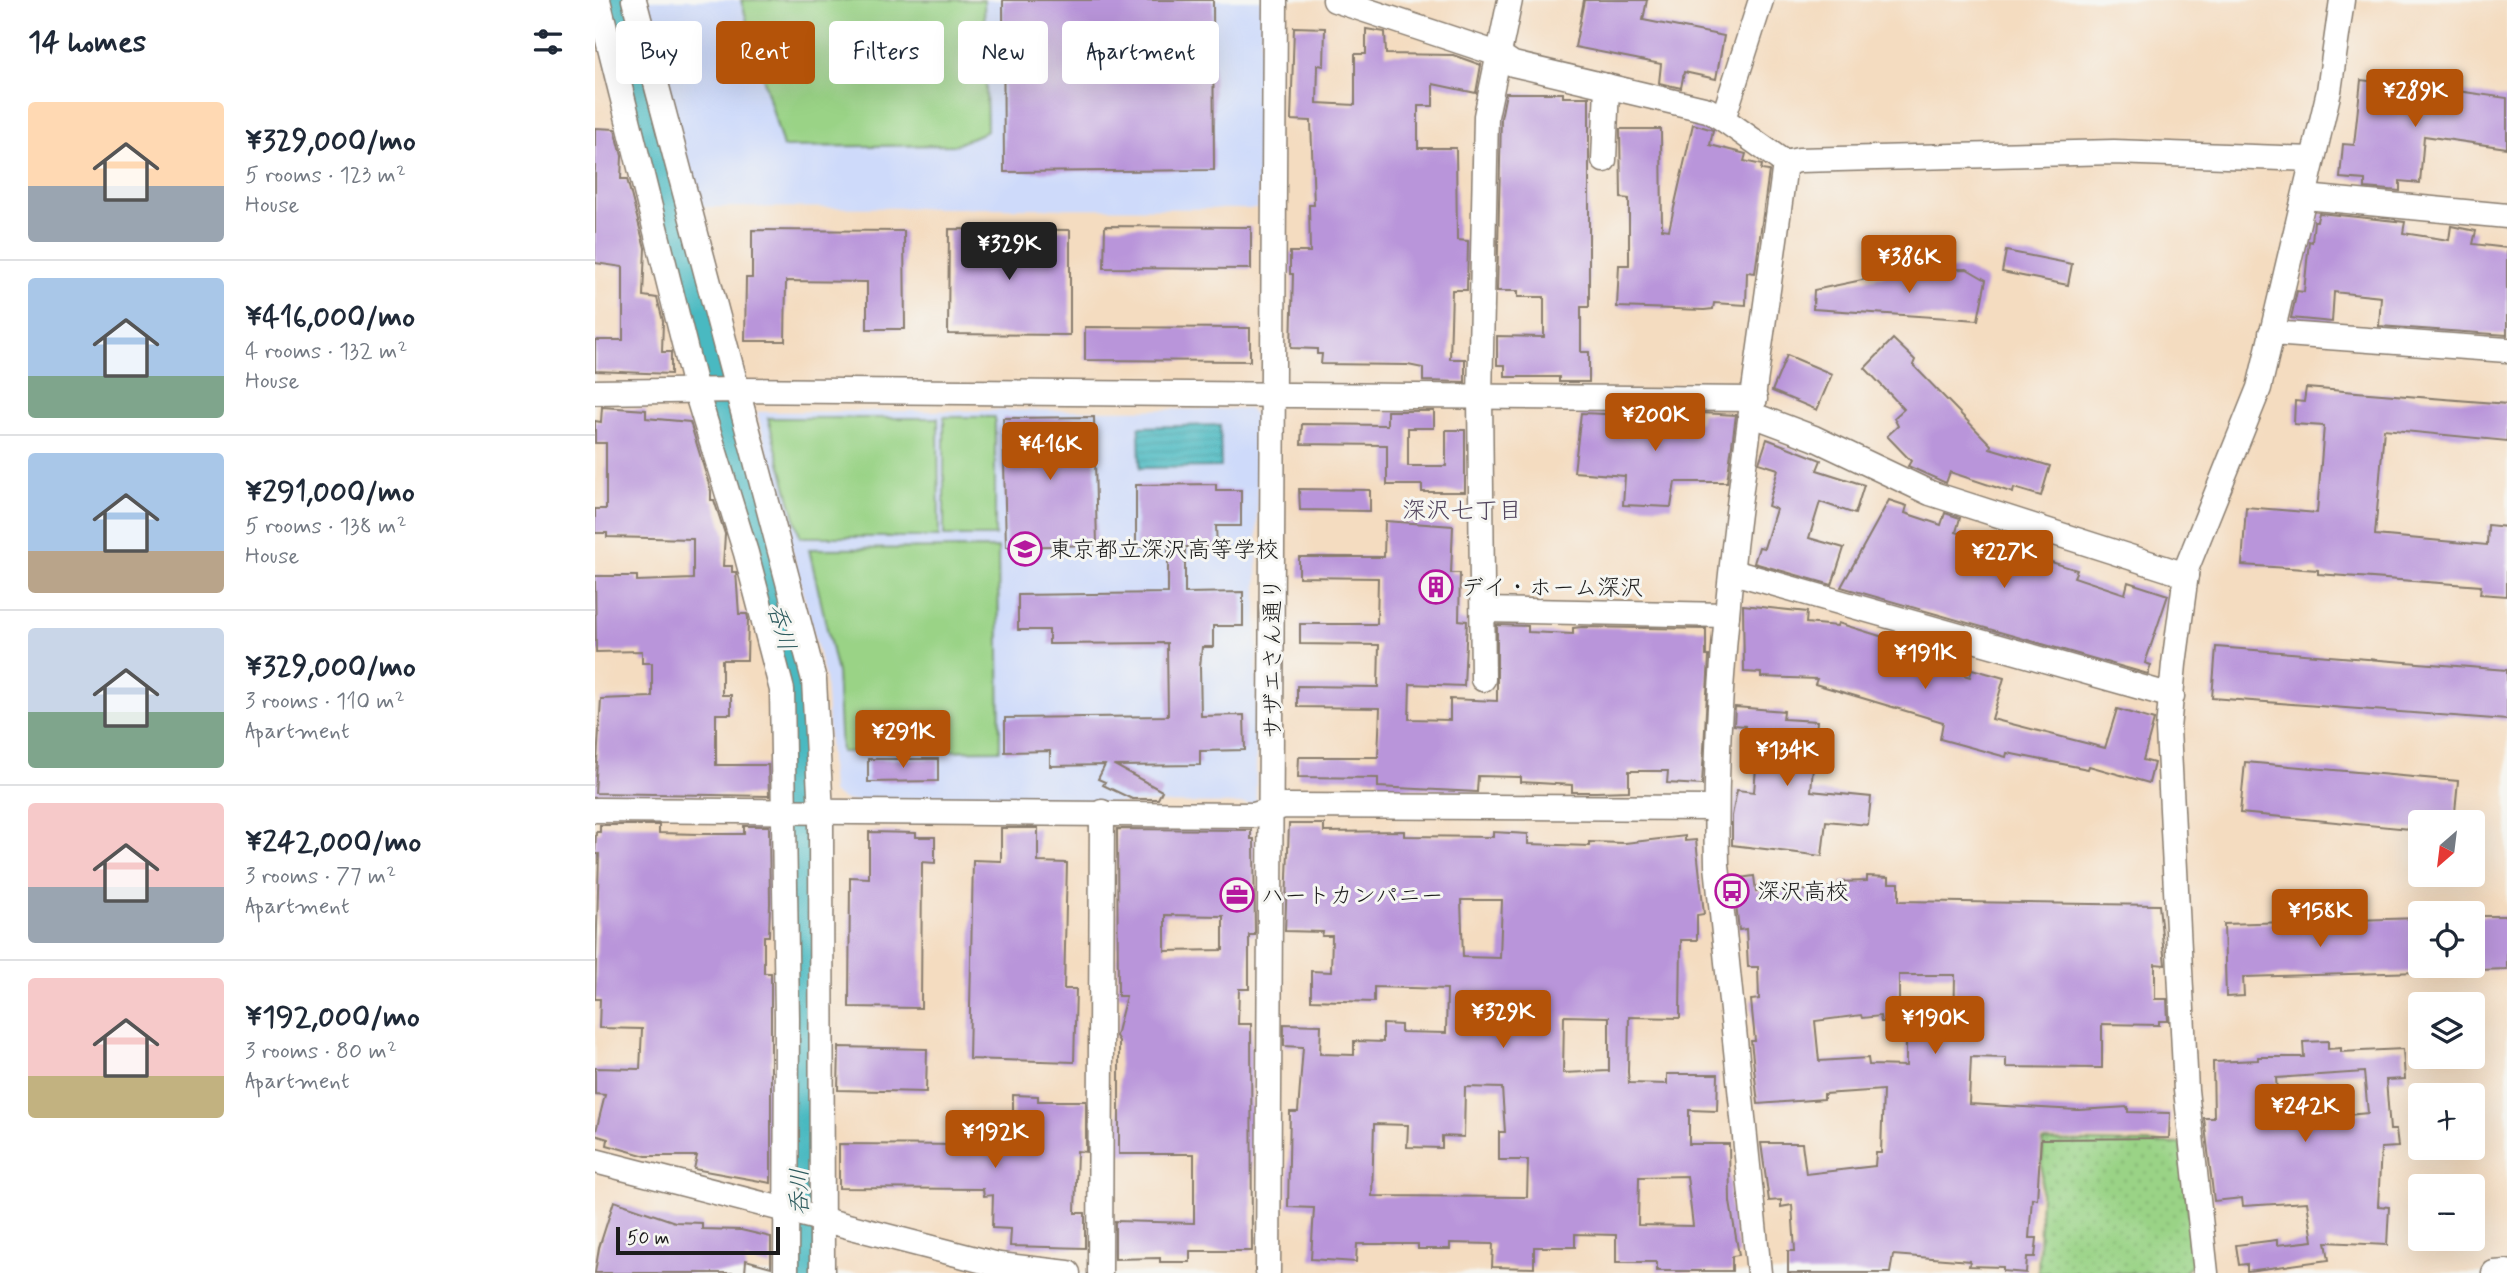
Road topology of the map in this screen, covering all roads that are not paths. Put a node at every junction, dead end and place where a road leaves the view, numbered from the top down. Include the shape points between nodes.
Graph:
1 (597, 0) edge
2 (634, 0) edge
3 (1275, 0) edge
4 (1335, 0) edge
5 (1510, 0) edge
6 (1761, 0) edge
7 (2342, 0) edge
8 (1498, 54) junction
9 (1607, 86) junction
10 (1723, 119) junction
11 (2312, 159) junction
12 (1604, 160) dead end
13 (1785, 163) junction
14 (2305, 197) junction
15 (2507, 216) edge
16 (2271, 333) junction
17 (2507, 351) edge
18 (700, 390) junction
19 (734, 390) junction
20 (595, 392) edge
21 (1272, 395) junction
22 (1480, 397) junction
23 (1754, 407) junction
24 (1733, 572) junction
25 (2186, 575) junction
26 (1484, 610) junction
27 (1727, 615) junction
28 (1483, 679) dead end
29 (2172, 696) junction
30 (1715, 808) junction
31 (595, 810) edge
32 (1270, 810) junction
33 (1102, 812) junction
34 (802, 813) junction
35 (595, 1161) edge
36 (804, 1216) junction
37 (2507, 1272) edge
38 (786, 1273) edge
39 (822, 1273) edge
40 (1067, 1273) edge
41 (1100, 1273) edge
42 (1268, 1273) edge
43 (1759, 1273) edge
44 (2206, 1273) edge
45 (2494, 1273) edge

1 - 18 street
2 - 19 street
3 - 21 street, サザエさん通り
4 - 8 street
5 - 8 street
6 - 10 street
7 - 11 street via 2329,91
8 - 9 street via 1513,64
8 - 22 street via 1486,116
9 - 10 street via 1708,110
9 - 12 street
10 - 13 street
11 - 13 street via 2114,152
11 - 14 street
13 - 23 street
14 - 15 street
14 - 16 street
16 - 17 street
16 - 25 street via 2259,388
18 - 19 street
18 - 20 street
18 - 34 street via 782,690
19 - 21 street
19 - 34 street via 814,680
21 - 22 street
21 - 32 street, サザエさん通り
22 - 23 street
22 - 26 street
23 - 24 street
23 - 25 street via 1930,493
24 - 27 street
24 - 29 street
25 - 29 street
26 - 27 street
26 - 28 street
27 - 30 street
29 - 44 street via 2168,729 2187,1095
30 - 32 street via 1284,806
30 - 43 street
31 - 34 street
32 - 33 street via 1254,815
32 - 42 street, サザエさん通り
33 - 34 street
33 - 41 street
34 - 36 street
34 - 36 street
35 - 36 street
36 - 38 street
36 - 39 street
36 - 40 street via 999,1265
37 - 45 street

